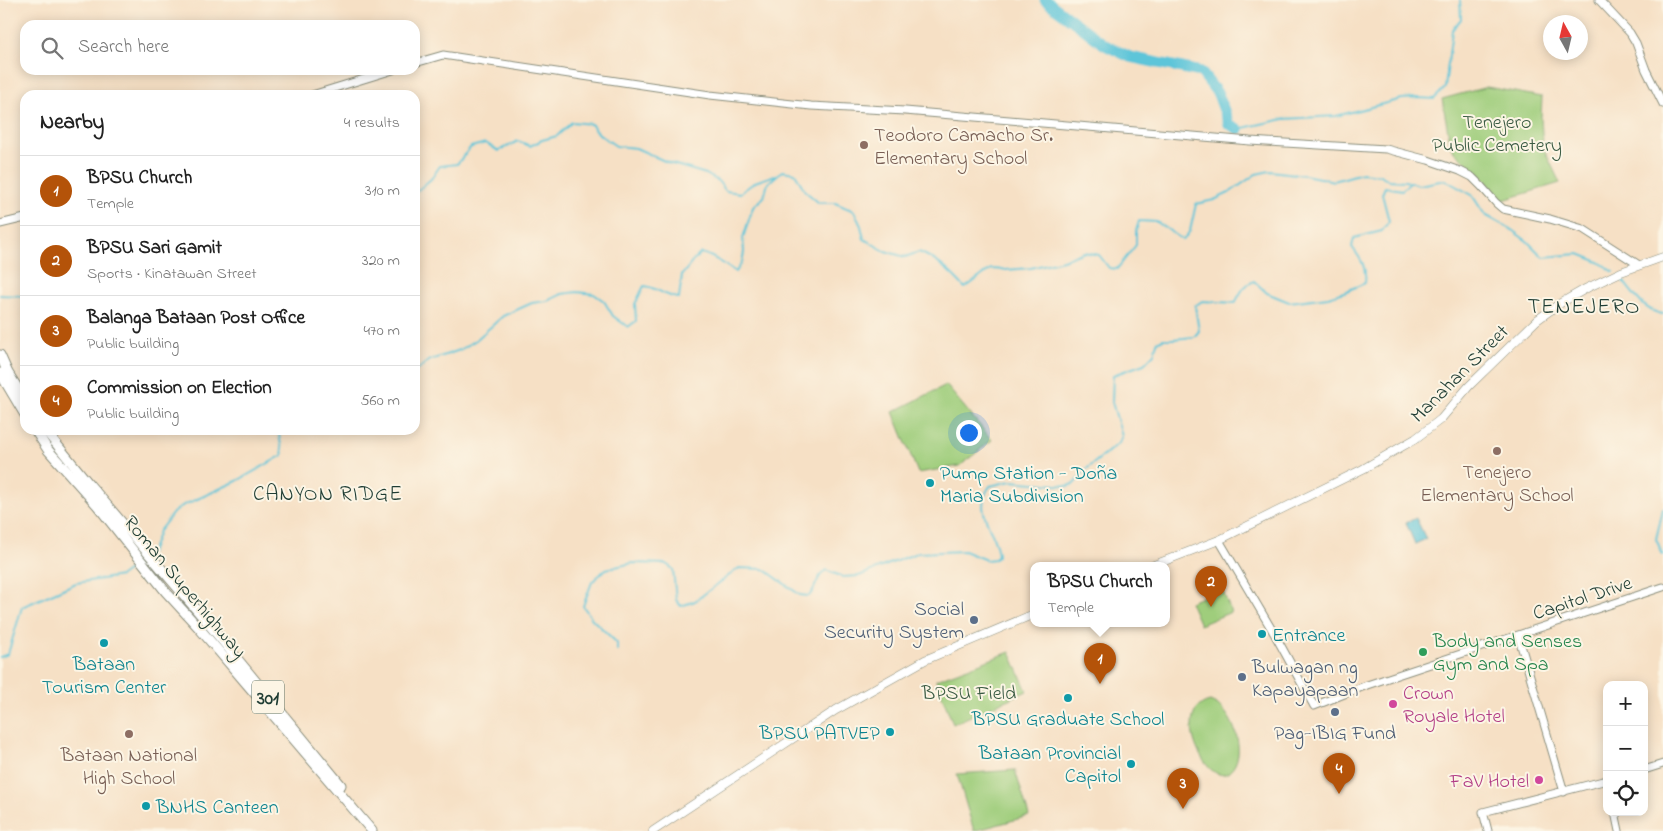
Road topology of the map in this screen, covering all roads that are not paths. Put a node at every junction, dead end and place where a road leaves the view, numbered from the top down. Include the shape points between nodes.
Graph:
1 (1599, 0) edge
2 (420, 62) edge
3 (377, 75) edge
4 (328, 90) edge
5 (1663, 104) edge
6 (20, 219) edge
7 (0, 224) edge
8 (1663, 257) edge
9 (1638, 265) junction
10 (0, 354) edge
11 (0, 373) edge
12 (20, 392) edge
13 (20, 407) edge
14 (38, 435) edge
15 (49, 435) edge
16 (1219, 540) junction
17 (136, 548) junction
18 (1162, 562) edge
19 (152, 567) junction
20 (1663, 587) edge
21 (1030, 616) edge
22 (1518, 635) junction
23 (1663, 764) edge
24 (1648, 769) edge
25 (1603, 781) edge
26 (1564, 792) junction
27 (1616, 816) edge
28 (372, 831) edge
29 (380, 831) edge
30 (654, 831) edge
31 (1488, 831) edge
32 (1619, 831) edge

1 - 5 street via 1630,33
2 - 9 street via 443,55 710,95 811,106 915,112 1250,142 1386,149 1460,171 1476,181 1503,209 1583,229
3 - 4 street
6 - 7 street
8 - 9 main road, Manahan Street
9 - 16 main road, Manahan Street via 1587,288 1537,320 1469,386 1441,419 1415,439 1363,469
10 - 12 main road
11 - 13 main road
14 - 17 main road, Roman Superhighway / 301
15 - 17 main road, Roman Superhighway / 301
16 - 18 main road, Manahan Street
16 - 22 street, Capitol Drive via 1314,706 1367,684
17 - 19 main road, Roman Superhighway / 301
19 - 28 main road, Roman Superhighway / 301 via 166,592
19 - 29 main road, Roman Superhighway / 301 via 207,623
20 - 22 street, Capitol Drive
21 - 30 main road via 925,660 836,710
22 - 26 street
23 - 24 street
25 - 26 street
26 - 31 street via 1483,812
27 - 32 street

